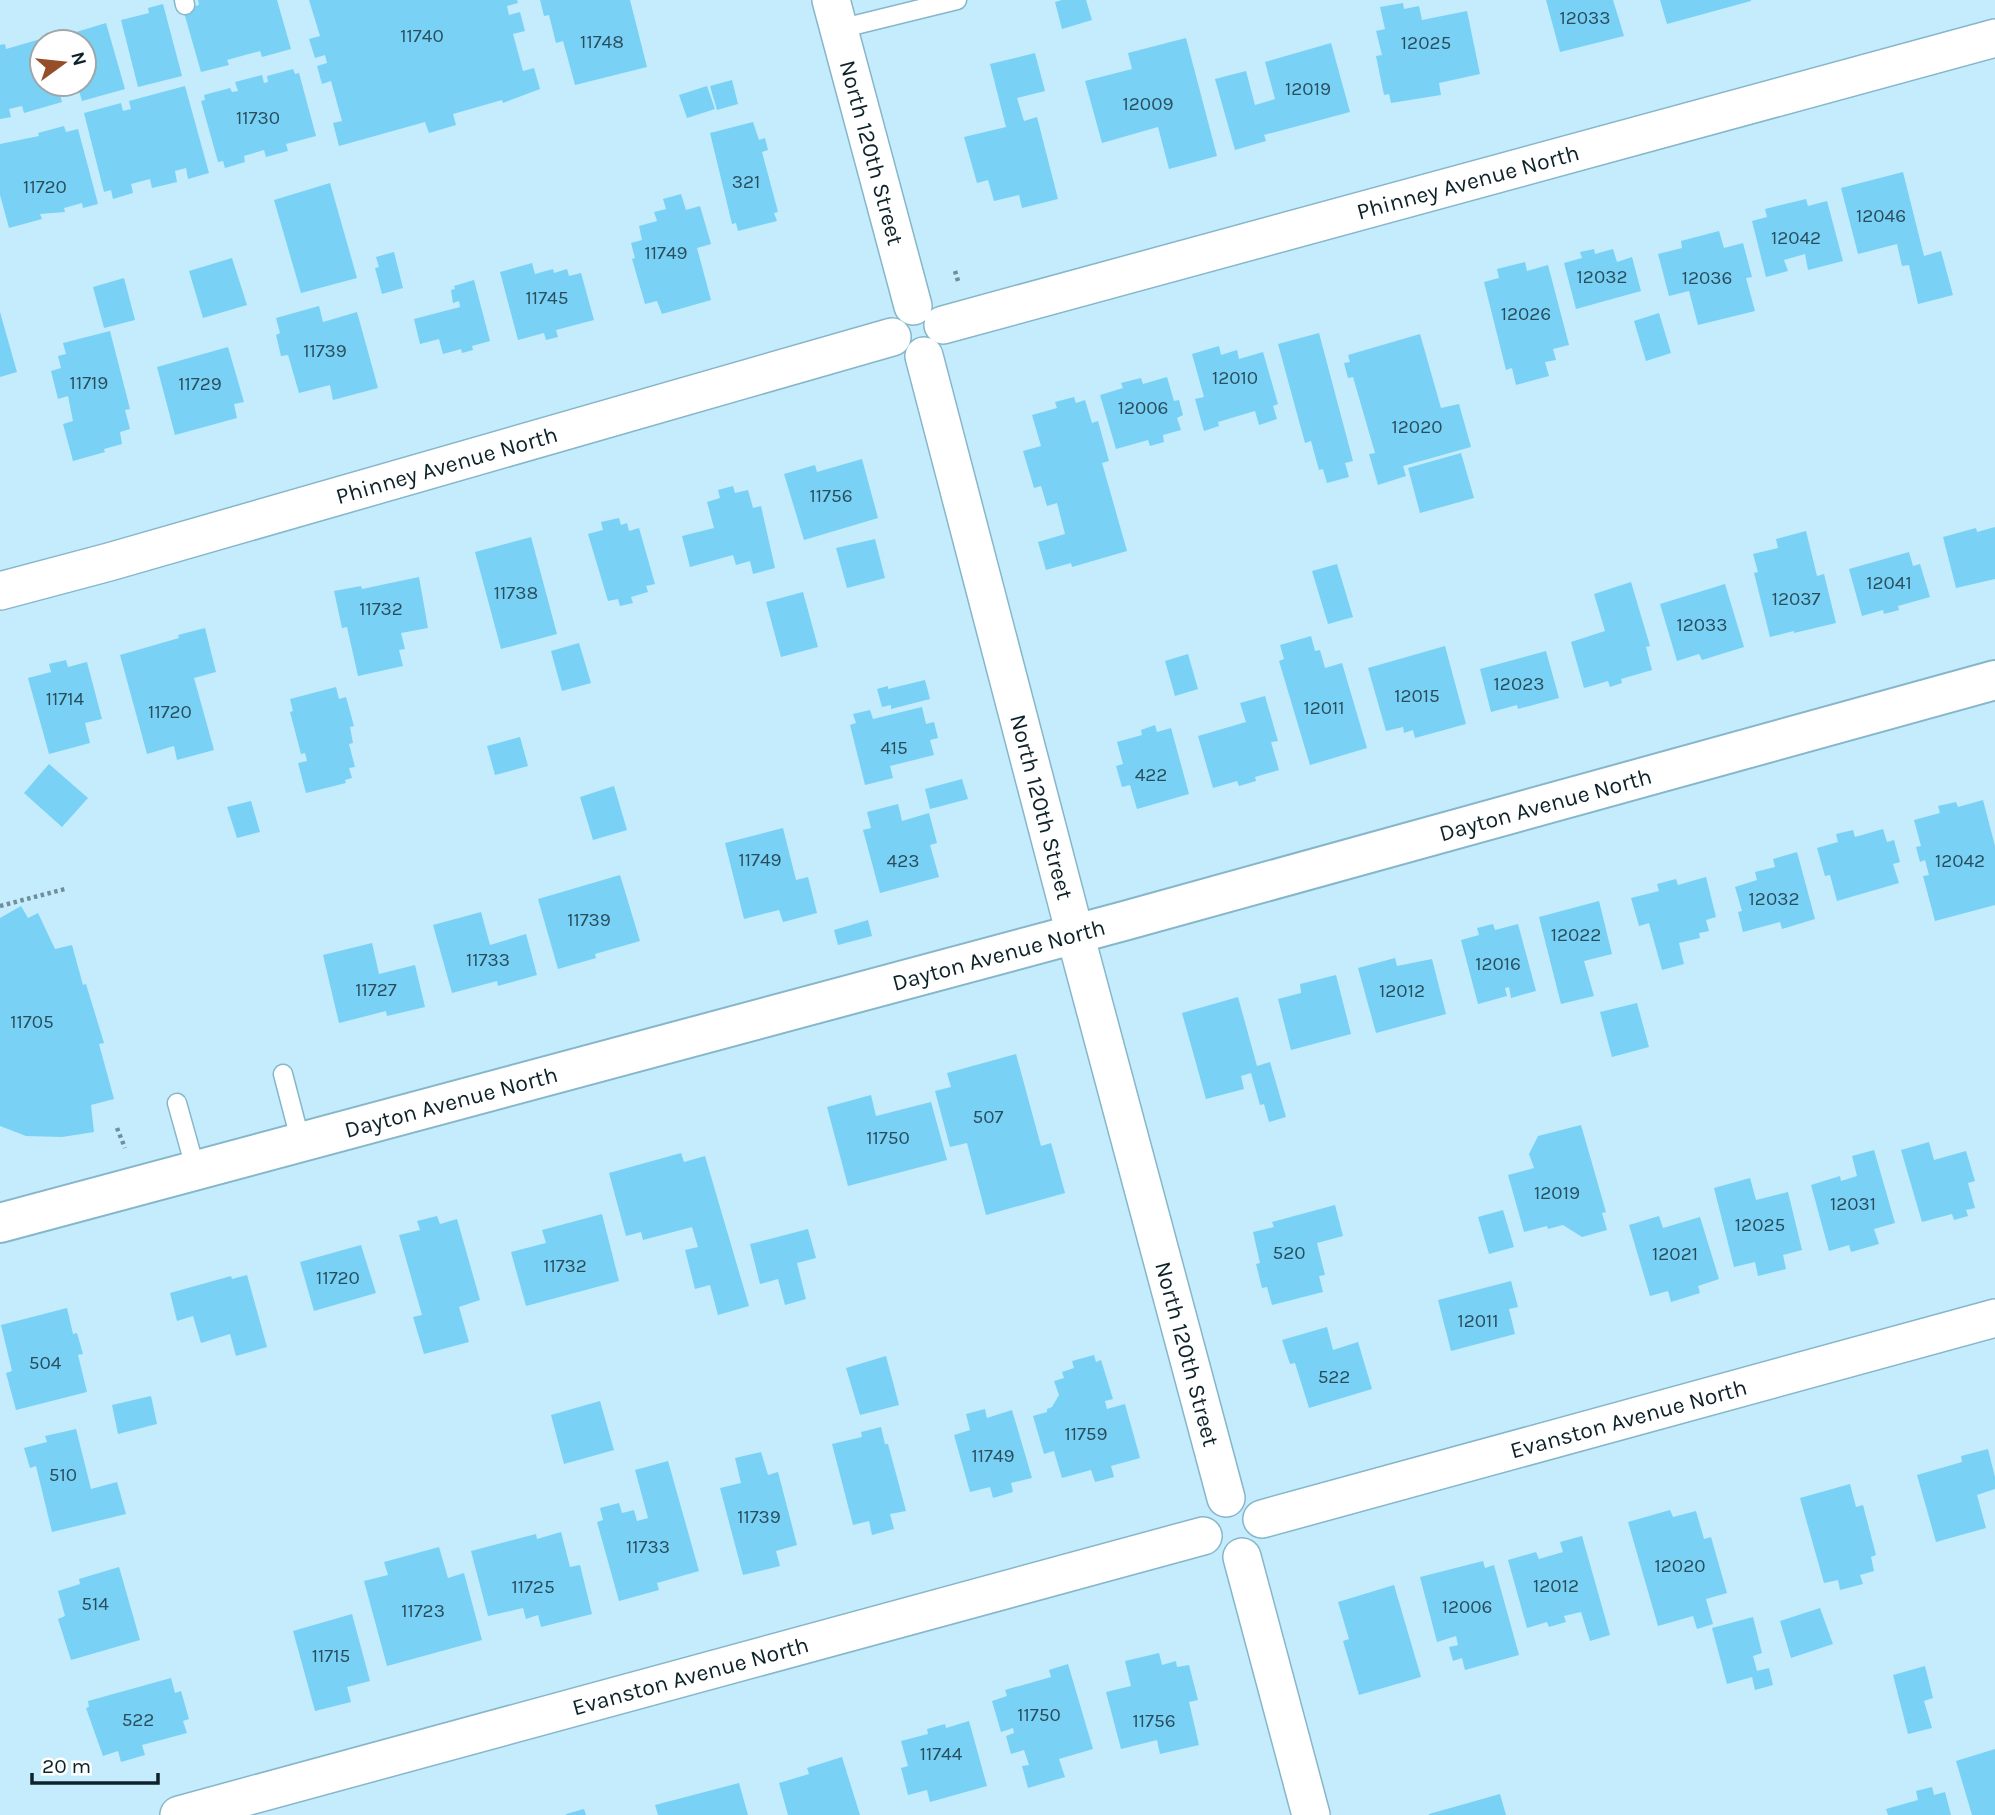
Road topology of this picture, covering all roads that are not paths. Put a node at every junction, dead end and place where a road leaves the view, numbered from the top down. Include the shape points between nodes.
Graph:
1 (957, 0) edge
2 (835, 15) edge
3 (1995, 38) edge
4 (928, 315) junction
5 (892, 337) junction
6 (924, 356) junction
7 (0, 591) edge
8 (1995, 680) edge
9 (1075, 934) junction
10 (283, 1074) dead end
11 (177, 1103) dead end
12 (302, 1143) junction
13 (196, 1171) junction
14 (0, 1223) edge
15 (1995, 1318) edge
16 (1226, 1498) junction
17 (1262, 1519) junction
18 (1203, 1536) junction
19 (1242, 1557) junction
20 (179, 1815) edge
21 (1311, 1815) edge

1 - 2 lane
2 - 4 street, North 120th Street
3 - 4 street, Phinney Avenue North
4 - 5 street via 899,312 893,320
4 - 6 street via 942,340
5 - 6 street via 908,356
5 - 7 street, Phinney Avenue North
6 - 9 street, North 120th Street
8 - 9 street, Dayton Avenue North
9 - 12 street, Dayton Avenue North
9 - 16 street, North 120th Street
10 - 12 lane
11 - 13 lane
12 - 13 street, Dayton Avenue North
13 - 14 street, Dayton Avenue North
15 - 17 street, Evanston Avenue North
16 - 17 street via 1250,1503
16 - 18 street via 1205,1515
17 - 19 street via 1264,1528 1257,1546
18 - 19 street via 1214,1553
18 - 20 street, Evanston Avenue North
19 - 21 street

